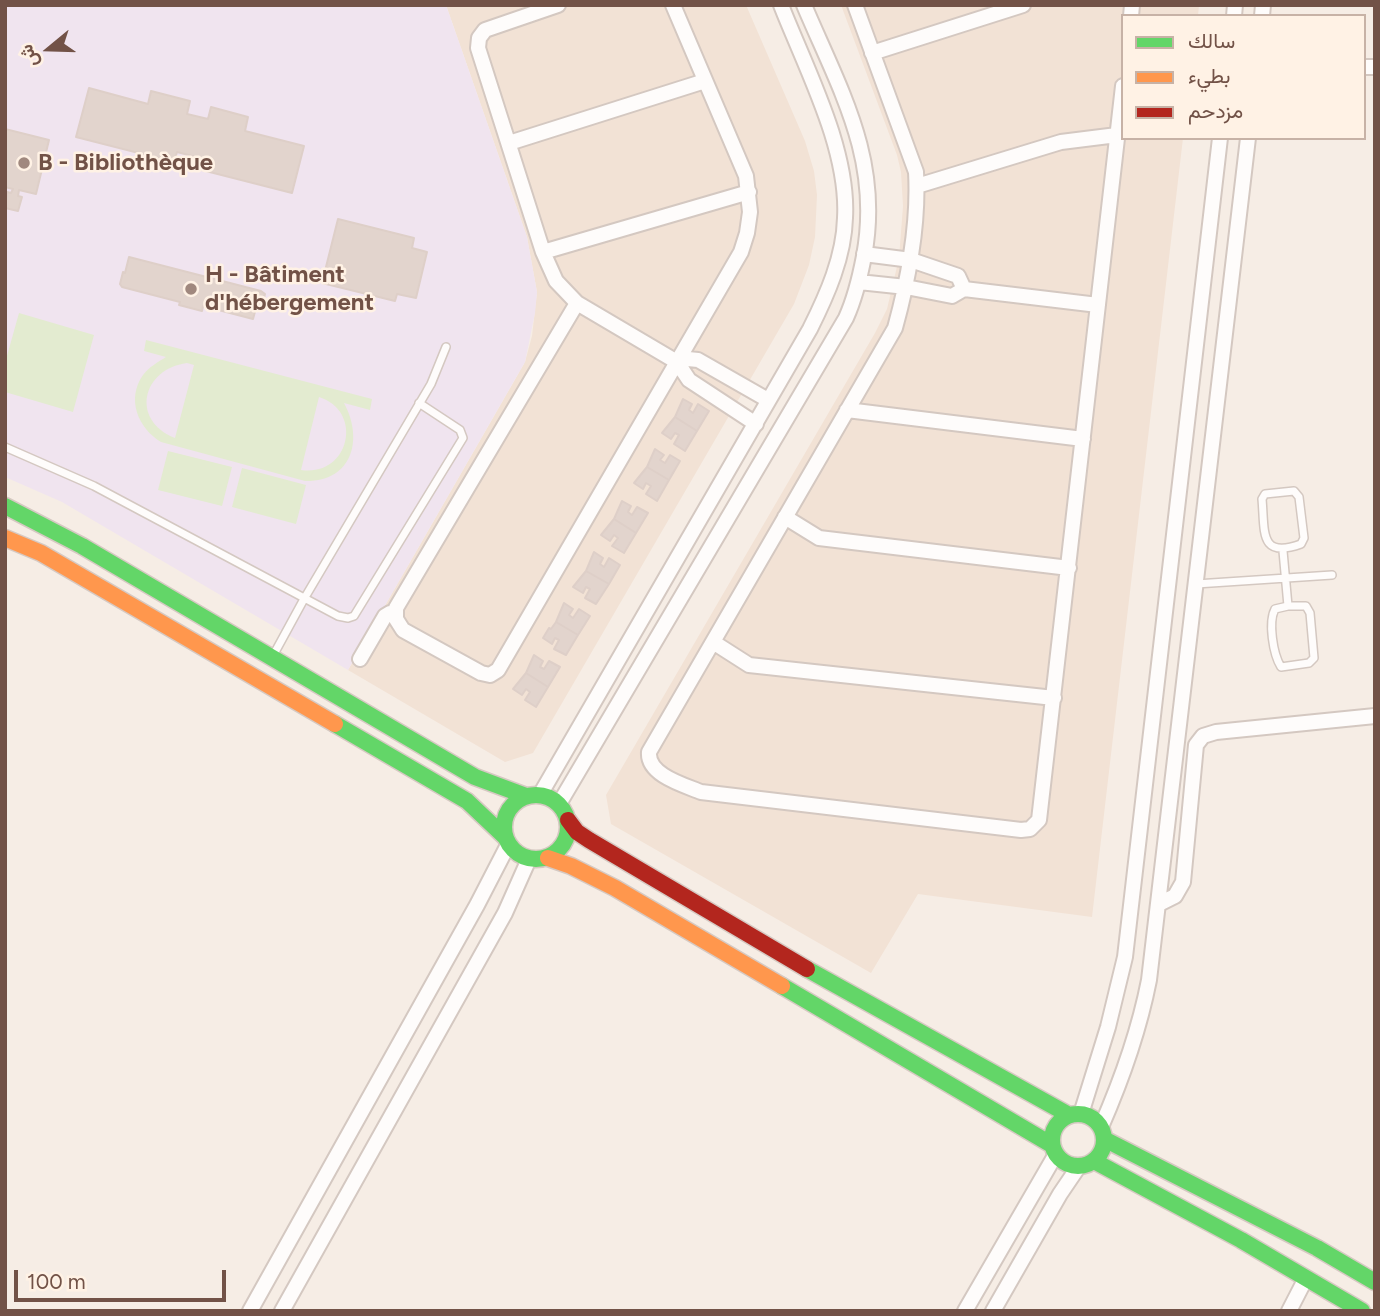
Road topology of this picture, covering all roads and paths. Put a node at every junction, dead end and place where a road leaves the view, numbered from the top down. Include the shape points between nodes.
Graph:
1 (558, 5) edge
2 (673, 5) edge
3 (781, 5) edge
4 (804, 5) edge
5 (855, 5) edge
6 (1023, 5) edge
7 (872, 53) junction
8 (705, 82) junction
9 (839, 88) junction
10 (818, 98) junction
11 (1121, 102) edge
12 (1117, 135) junction
13 (1220, 140) edge
14 (1248, 140) edge
15 (509, 143) junction
16 (917, 186) junction
17 (749, 192) junction
18 (543, 252) junction
19 (864, 254) junction
20 (911, 260) junction
21 (859, 282) junction
22 (906, 287) junction
23 (964, 289) junction
24 (577, 303) junction
25 (1098, 305) junction
26 (446, 347) dead end
27 (677, 362) junction
28 (768, 400) junction
29 (419, 403) junction
30 (848, 410) junction
31 (756, 424) junction
32 (1083, 439) junction
33 (5, 447) edge
34 (5, 506) edge
35 (785, 517) junction
36 (5, 538) edge
37 (1283, 551) junction
38 (1069, 568) junction
39 (1332, 575) dead end
40 (1285, 579) junction
41 (1195, 584) junction
42 (662, 586) junction
43 (304, 599) junction
44 (680, 599) junction
45 (1287, 606) junction
46 (396, 613) junction
47 (713, 642) junction
48 (273, 656) junction
49 (360, 659) dead end
50 (1054, 698) junction
51 (1375, 716) edge
52 (533, 796) junction
53 (559, 804) junction
54 (568, 820) junction
55 (507, 841) junction
56 (548, 858) junction
57 (529, 859) junction
58 (1159, 904) junction
59 (406, 1033) junction
60 (429, 1047) junction
61 (1075, 1115) junction
62 (1103, 1133) junction
63 (1054, 1149) junction
64 (1086, 1164) junction
65 (1306, 1279) junction
66 (1375, 1282) edge
67 (250, 1311) edge
68 (282, 1311) edge
69 (965, 1311) edge
70 (993, 1311) edge
71 (1289, 1311) edge
72 (1362, 1311) edge

1 - 15 street via 494,25 479,38 478,48
2 - 8 street
3 - 10 street
4 - 9 street
5 - 7 street
6 - 7 street
7 - 16 street via 916,172
8 - 15 street
8 - 17 street
9 - 10 street
9 - 19 street via 866,171 870,208
10 - 28 street via 842,175 846,198 843,241 820,309
11 - 12 street
12 - 16 street via 1061,142
12 - 25 street
13 - 61 street via 1125,957 1108,1027
14 - 41 street
15 - 18 street
16 - 20 street
17 - 18 street
17 - 27 street via 750,212 741,252
18 - 24 street via 556,281
19 - 20 street
19 - 21 street
20 - 22 street
20 - 23 street via 958,276
21 - 22 street
21 - 44 street via 833,342
22 - 23 street via 952,296
22 - 30 street via 895,328
23 - 25 street
24 - 27 street
24 - 46 street
25 - 32 street
26 - 29 lane
27 - 28 street via 698,360
27 - 31 street via 688,380
27 - 46 street via 498,670 485,675 470,667 403,629
28 - 31 street
29 - 43 lane
29 - 43 lane via 462,432 455,452 354,616 338,616
30 - 32 street
30 - 35 street
31 - 42 street
32 - 38 street
33 - 43 lane via 76,477
34 - 48 main road via 82,545
35 - 38 street via 820,538
35 - 47 street
36 - 55 main road via 41,553 467,801
37 - 37 lane via 1266,540 1262,499 1265,494 1294,491 1299,497 1304,538 1301,544
37 - 40 lane
38 - 50 street
39 - 40 lane
40 - 41 lane
40 - 45 lane
41 - 58 street
42 - 44 street
42 - 52 street
43 - 48 lane
44 - 53 street
45 - 45 lane via 1275,609 1271,616 1281,667 1309,663 1314,658 1310,613 1306,606
46 - 49 street via 385,616
47 - 50 street via 749,665
47 - 50 street via 649,752 654,767 701,792 1030,829 1039,820 1042,807
48 - 52 main road via 475,777
51 - 58 street via 1216,732 1200,739 1183,882 1175,896
52 - 53 main road
52 - 55 main road via 509,808 503,827
53 - 54 main road
54 - 56 main road via 567,838
54 - 61 main road via 589,840 827,981
55 - 57 main road
55 - 59 street
56 - 57 main road
56 - 63 main road via 615,888
57 - 60 street via 505,913
58 - 62 street via 1139,1028
59 - 60 street
59 - 67 street
60 - 68 street
61 - 62 main road via 1090,1116
61 - 63 main road via 1055,1127
62 - 64 main road via 1103,1147
62 - 66 main road
63 - 64 main road via 1062,1160
63 - 69 street
64 - 65 main road
64 - 70 street via 1060,1194
65 - 71 street
65 - 72 main road

